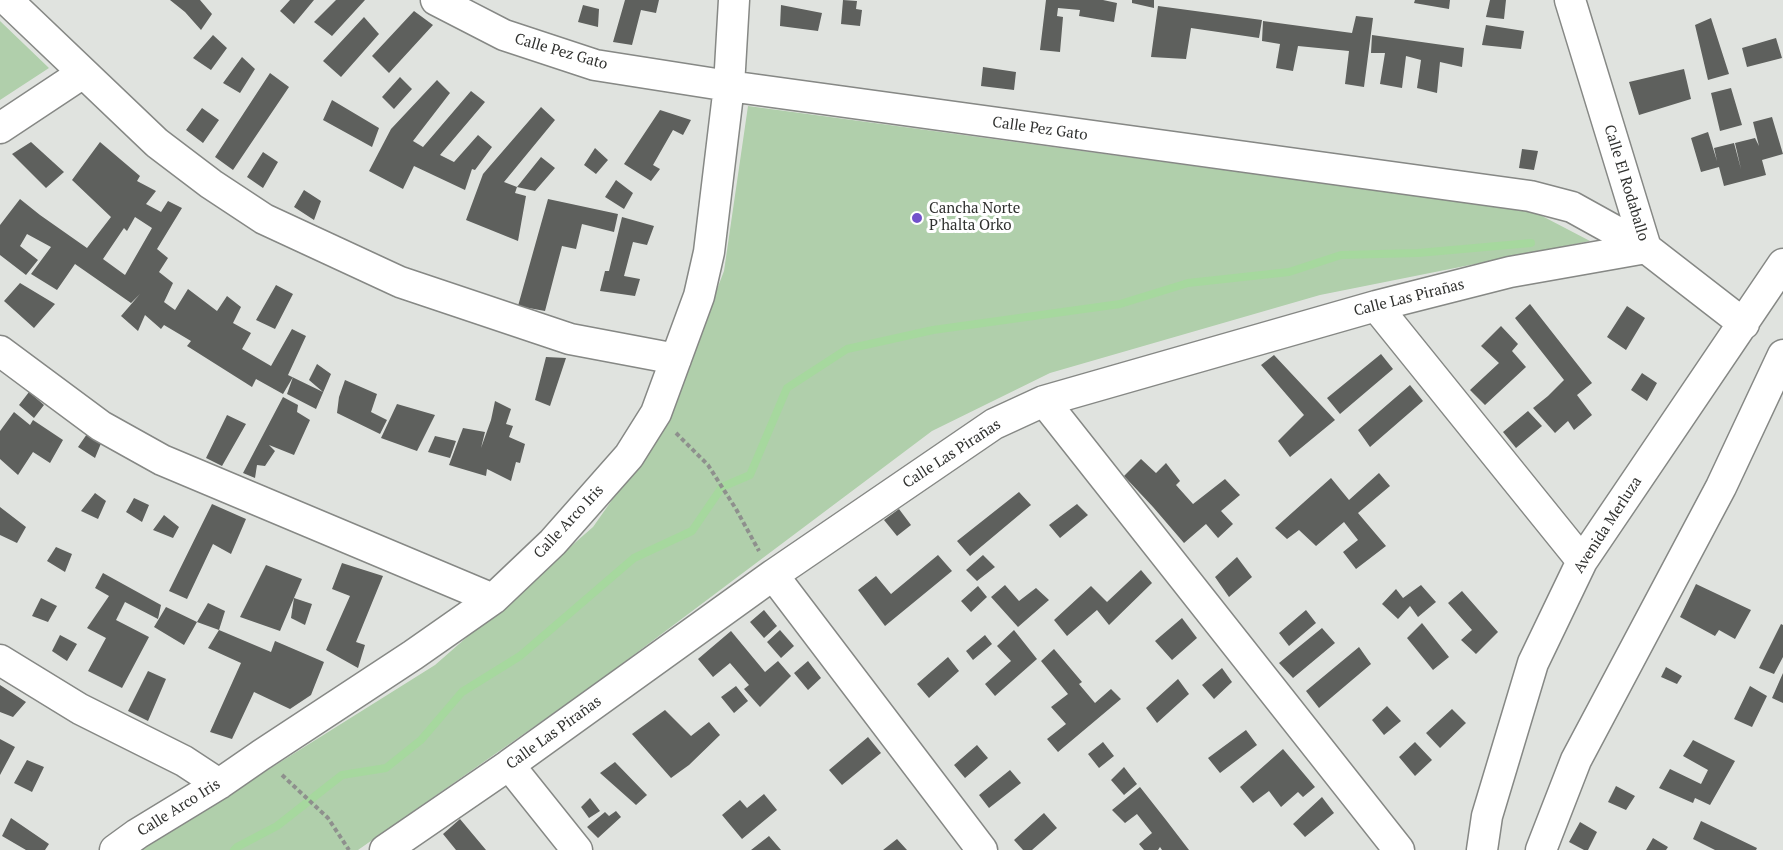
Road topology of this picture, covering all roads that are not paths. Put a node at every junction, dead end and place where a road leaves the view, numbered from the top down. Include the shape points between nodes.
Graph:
1 (7, 0) edge
2 (436, 0) edge
3 (734, 0) edge
4 (1570, 0) edge
5 (83, 73) junction
6 (729, 86) junction
7 (0, 128) edge
8 (1646, 248) junction
9 (1783, 264) edge
10 (1376, 306) junction
11 (1743, 324) junction
12 (0, 351) edge
13 (1783, 356) edge
14 (676, 359) junction
15 (1044, 401) junction
16 (1582, 561) junction
17 (773, 575) junction
18 (493, 599) junction
19 (0, 660) edge
20 (509, 765) junction
21 (219, 784) junction
22 (115, 850) edge
23 (385, 850) edge
24 (577, 850) edge
25 (982, 850) edge
26 (1399, 850) edge
27 (1482, 850) edge
28 (1541, 850) edge

1 - 5 street
2 - 6 street, Calle Pez Gato via 504,35 595,65
3 - 6 street, Calle Arco Iris
4 - 8 street, Calle El Rodaballo
5 - 7 street
5 - 14 street via 157,143 264,219 400,282 570,339
6 - 8 street, Calle Pez Gato via 1530,196 1572,207
6 - 14 street, Calle Arco Iris via 709,252 699,296
8 - 10 street, Calle Las Pirañas via 1510,272
8 - 11 street, Calle El Rodaballo
9 - 11 street, Avenida Merluza
10 - 15 street, Calle Las Pirañas
10 - 16 street
11 - 16 street, Avenida Merluza
12 - 18 street via 101,426 162,460
13 - 28 street via 1721,487 1576,760
14 - 18 street, Calle Arco Iris via 656,413 629,456 554,542
15 - 17 street, Calle Las Pirañas via 994,424
15 - 26 street
16 - 27 street, Avenida Merluza via 1533,663 1487,816
17 - 20 street, Calle Las Pirañas
17 - 25 street
18 - 21 street, Calle Arco Iris
19 - 21 street via 80,709 184,761
20 - 23 street, Calle Las Pirañas
20 - 24 street
21 - 22 street, Calle Arco Iris

